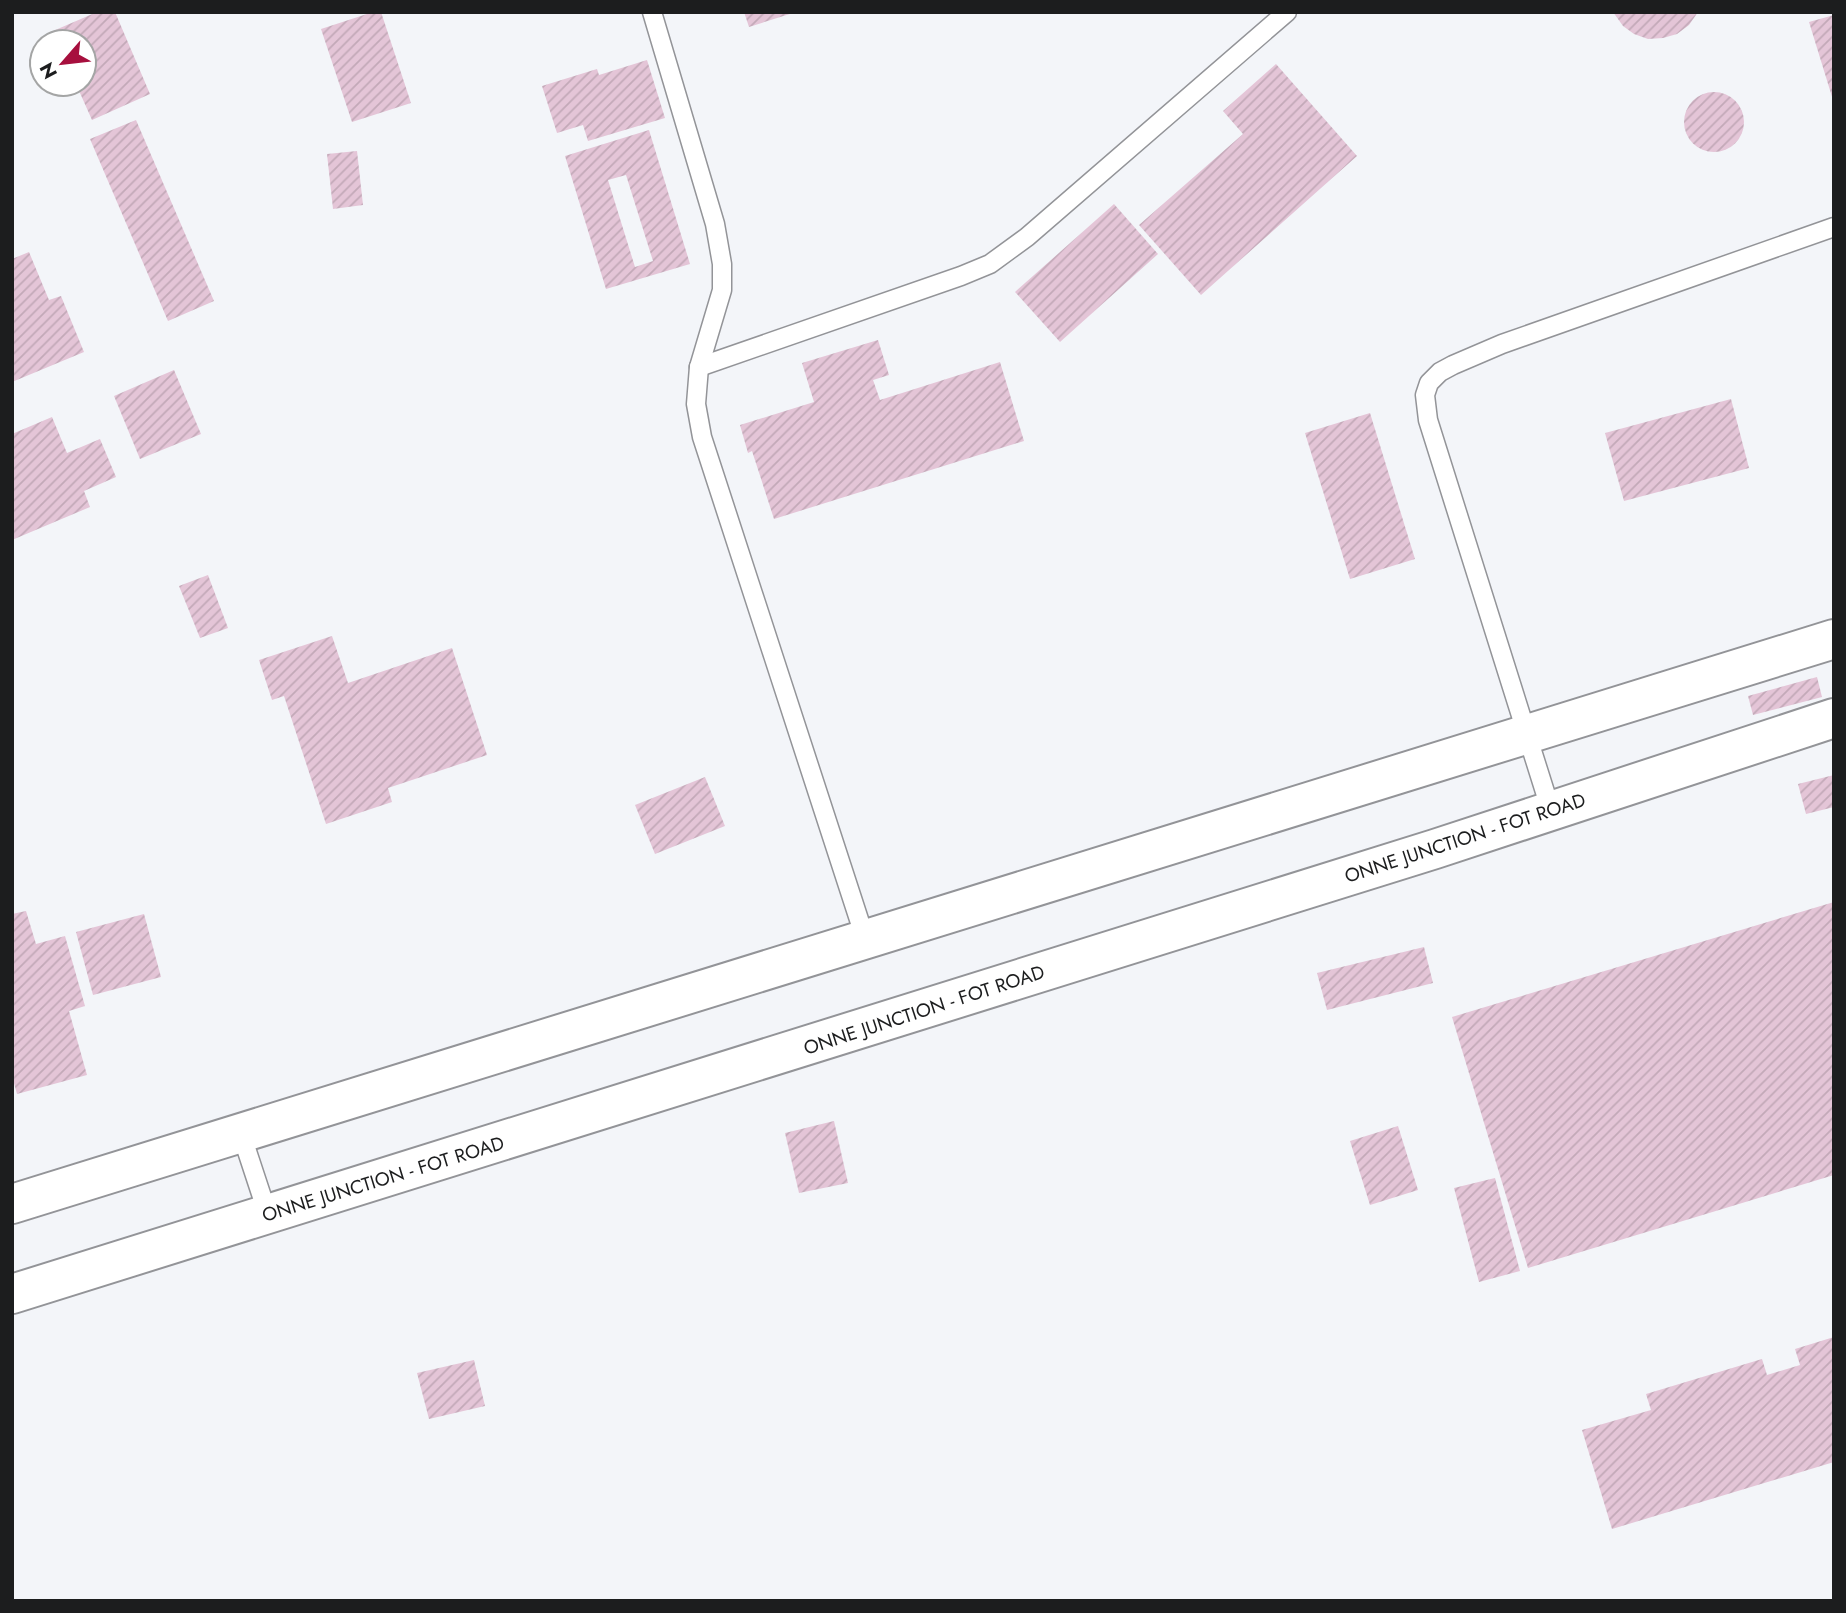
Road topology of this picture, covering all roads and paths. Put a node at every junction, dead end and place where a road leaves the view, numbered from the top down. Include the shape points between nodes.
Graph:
1 (652, 12) edge
2 (1287, 12) edge
3 (1834, 227) edge
4 (699, 367) junction
5 (1834, 639) edge
6 (1834, 718) edge
7 (1525, 734) junction
8 (1551, 811) junction
9 (865, 938) junction
10 (241, 1133) junction
11 (12, 1204) edge
12 (268, 1215) junction
13 (12, 1294) edge

1 - 4 lane via 715,224 722,264 722,290
2 - 4 lane via 990,264
3 - 7 lane via 1502,344 1453,365 1429,383 1425,395 1428,420
4 - 9 lane via 696,404 702,437
5 - 7 street
6 - 8 street, ONNE JUNCTION - FOT ROAD
7 - 8 lane
7 - 9 street
8 - 12 street, ONNE JUNCTION - FOT ROAD
9 - 10 street
10 - 11 street
10 - 12 lane
12 - 13 street, ONNE JUNCTION - FOT ROAD

